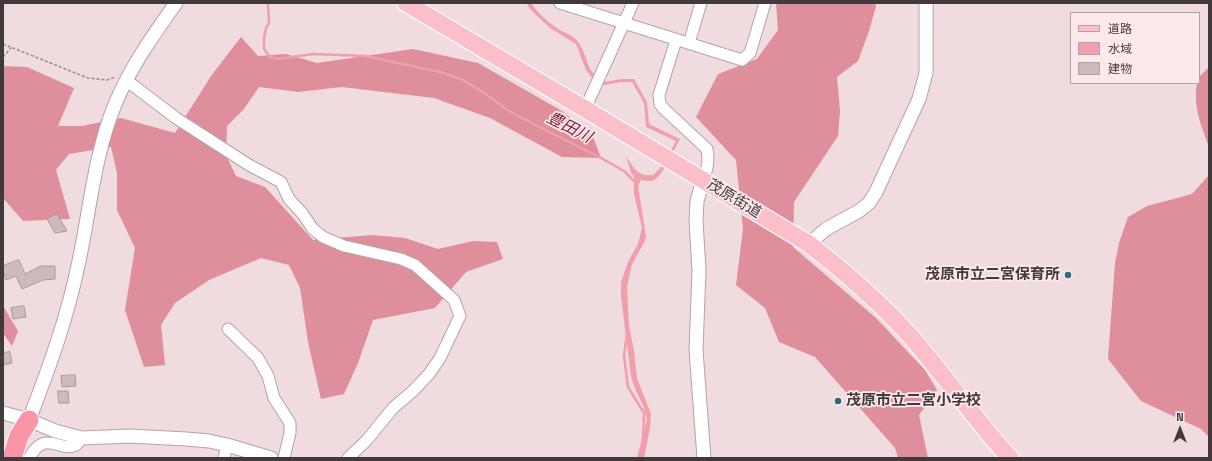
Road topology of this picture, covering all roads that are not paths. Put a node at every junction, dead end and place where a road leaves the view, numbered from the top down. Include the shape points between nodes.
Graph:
1 (176, 3) edge
2 (560, 3) edge
3 (633, 3) edge
4 (701, 3) edge
5 (765, 3) edge
6 (926, 3) edge
7 (417, 6) edge
8 (586, 7) edge
9 (624, 23) junction
10 (676, 40) junction
11 (688, 43) junction
12 (126, 80) junction
13 (585, 109) junction
14 (703, 180) junction
15 (809, 244) junction
16 (228, 329) dead end
17 (3, 413) edge
18 (29, 420) junction
19 (82, 438) junction
20 (225, 452) edge
21 (12, 458) edge
22 (19, 458) edge
23 (29, 458) edge
24 (271, 458) edge
25 (284, 458) edge
26 (348, 458) edge
27 (704, 458) edge
28 (1010, 458) edge

1 - 12 street
2 - 8 street
3 - 9 street
4 - 11 street
5 - 11 street via 750,53 742,60
6 - 15 street via 926,73 919,100 876,192 869,203 859,211 826,229
7 - 13 main road, 茂原街道
8 - 9 street
9 - 10 street
9 - 13 street
10 - 11 street
10 - 14 street via 659,101 664,109 708,149 706,174
12 - 18 street via 105,132 79,262 66,312 46,377
12 - 26 street via 176,118 281,182 289,199 313,229 323,237 344,246 401,259 415,265 454,300 460,316 440,358 413,392 393,408 366,441
13 - 14 main road, 茂原街道
14 - 15 main road, 茂原街道
14 - 27 street via 697,201 699,270 696,350
15 - 28 main road, 茂原街道 via 885,309
16 - 25 street via 258,358 268,376 274,398 290,423
17 - 18 street
18 - 19 street
18 - 21 highway via 19,436
18 - 22 highway
19 - 20 street via 129,436 209,441
19 - 23 street via 77,444 69,446 47,442 39,445
20 - 24 street

